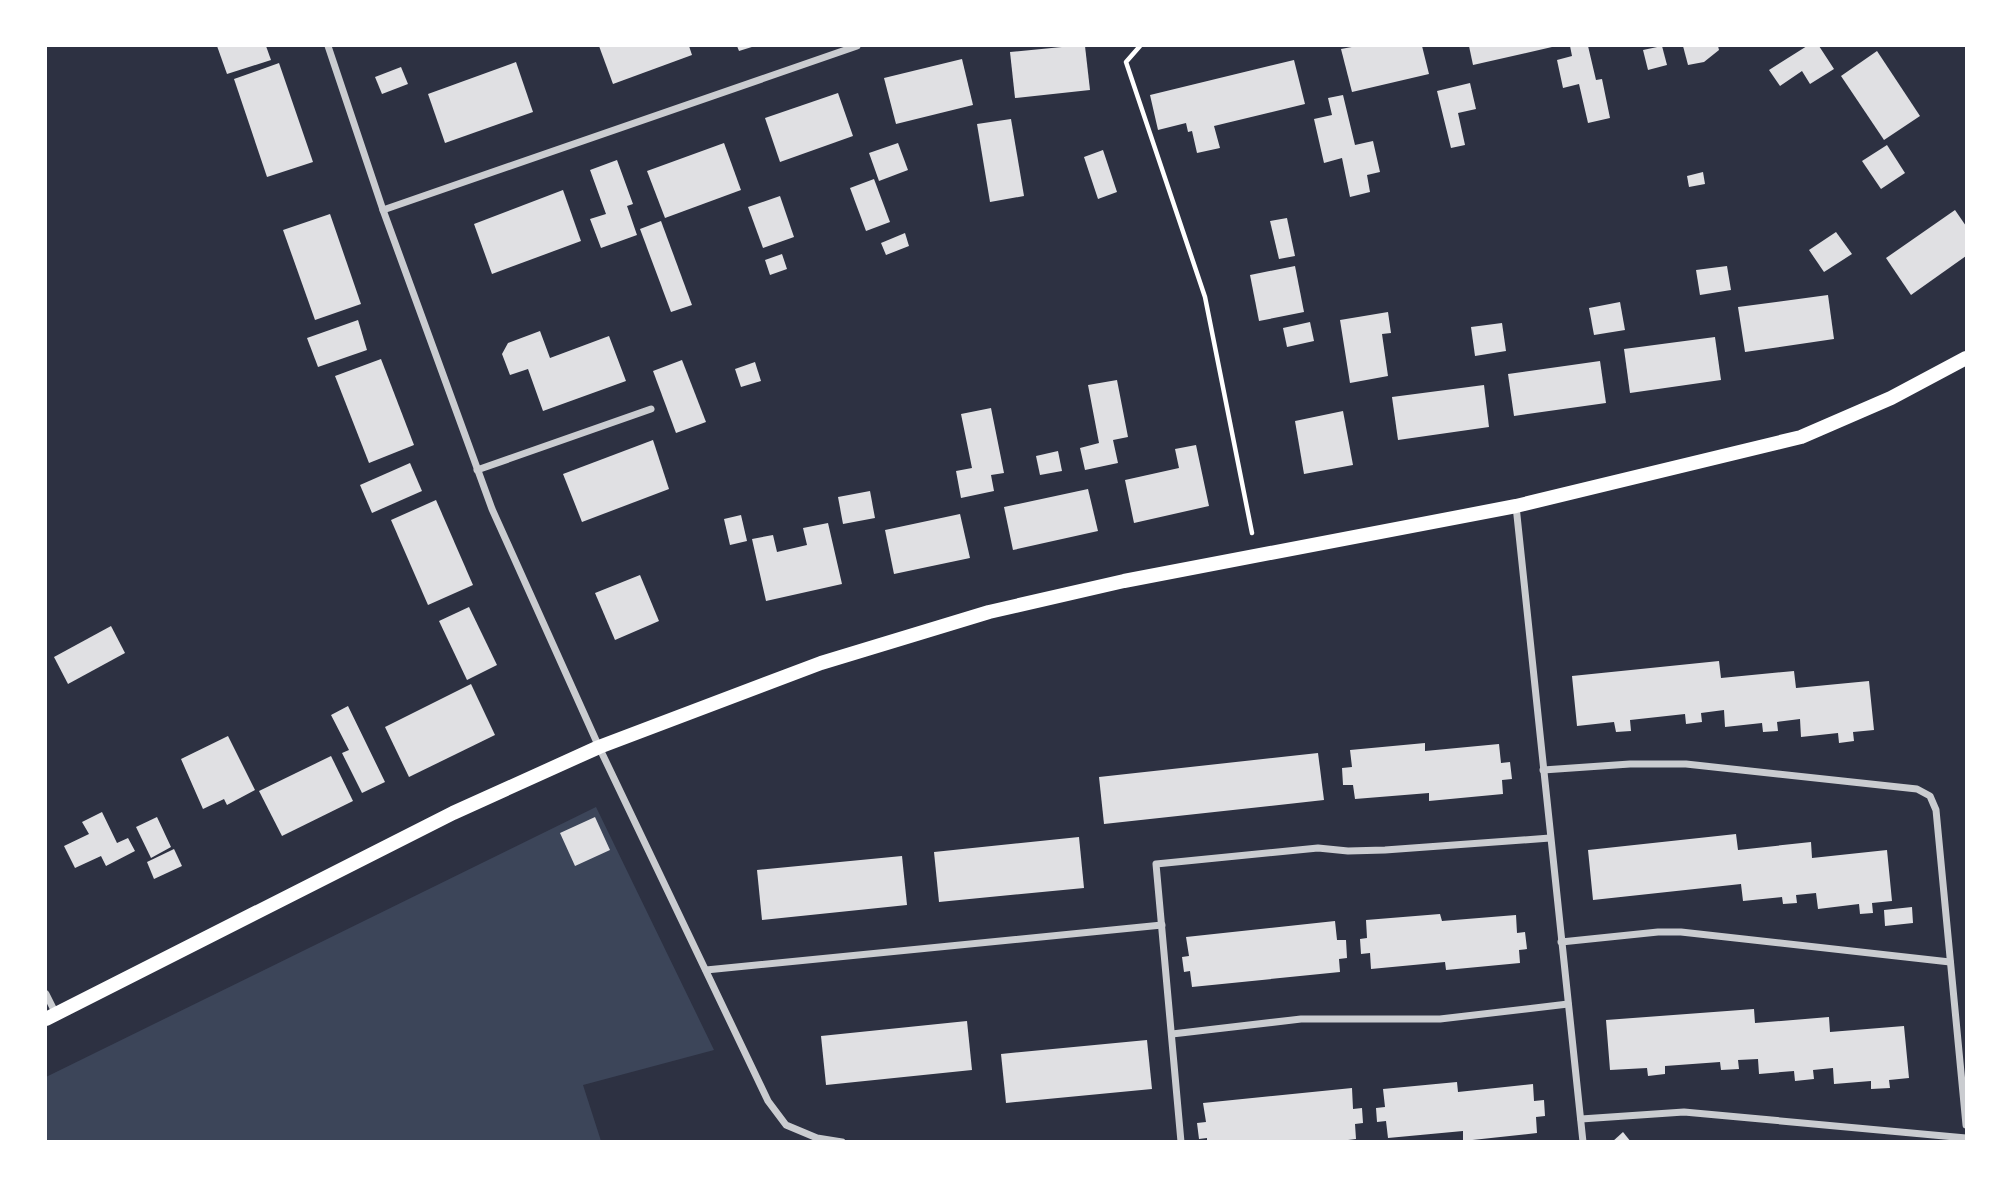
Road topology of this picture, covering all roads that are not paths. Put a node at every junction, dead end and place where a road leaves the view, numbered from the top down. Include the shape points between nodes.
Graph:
1 (327, 46) edge
2 (857, 46) edge
3 (383, 210) junction
4 (1966, 358) edge
5 (651, 409) dead end
6 (477, 470) junction
7 (1516, 506) junction
8 (599, 747) junction
9 (1543, 770) junction
10 (1550, 838) junction
11 (1162, 925) junction
12 (1561, 942) junction
13 (1950, 961) junction
14 (706, 970) junction
15 (46, 994) edge
16 (1568, 1004) junction
17 (51, 1017) edge
18 (1172, 1034) junction
19 (1581, 1119) junction
20 (1966, 1125) edge
21 (1966, 1138) edge
22 (842, 1142) edge
23 (1181, 1142) edge
24 (1583, 1142) edge

1 - 3 street
2 - 3 street
3 - 6 street
4 - 7 main road via 1891,398 1801,437
5 - 6 street
6 - 8 street
7 - 8 main road via 1124,581 989,612 821,663
7 - 9 street
8 - 14 street
8 - 17 main road via 453,813
9 - 10 street
9 - 13 street via 1686,765 1917,789 1930,796 1936,810
10 - 11 street via 1385,850 1318,848 1156,864
10 - 12 street
11 - 14 street
11 - 18 street
12 - 13 street via 1681,932
12 - 16 street
13 - 20 street
14 - 22 street via 768,1101 786,1125
15 - 17 street
16 - 18 street via 1440,1018 1301,1019
16 - 19 street
18 - 23 street
19 - 21 street via 1685,1112
19 - 24 street

